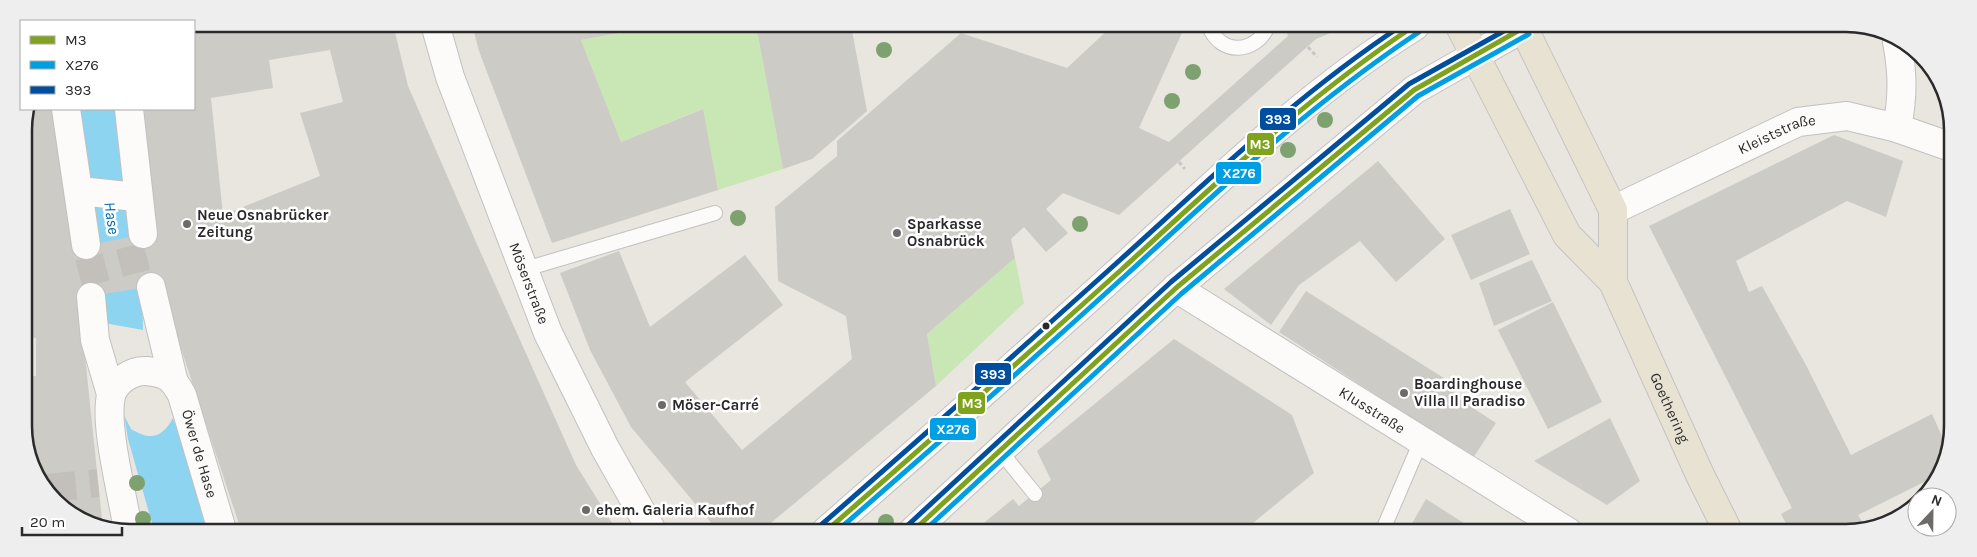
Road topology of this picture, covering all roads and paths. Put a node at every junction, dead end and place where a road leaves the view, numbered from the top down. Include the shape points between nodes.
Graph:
1 (437, 32) edge
2 (1212, 32) edge
3 (1264, 32) edge
4 (1405, 32) edge
5 (1463, 32) edge
6 (1514, 32) edge
7 (1525, 32) edge
8 (1308, 47) dead end
9 (1898, 48) edge
10 (1474, 54) junction
11 (1317, 57) dead end
12 (66, 110) edge
13 (129, 110) edge
14 (1897, 128) junction
15 (1944, 145) edge
16 (1178, 162) dead end
17 (1185, 169) dead end
18 (89, 192) dead end
19 (127, 196) dead end
20 (1613, 210) junction
21 (715, 213) dead end
22 (143, 234) dead end
23 (86, 245) dead end
24 (522, 270) junction
25 (1613, 282) junction
26 (151, 287) dead end
27 (1176, 288) junction
28 (91, 296) dead end
29 (173, 379) junction
30 (111, 394) junction
31 (1421, 441) junction
32 (1001, 452) junction
33 (1035, 494) dead end
34 (126, 524) edge
35 (220, 524) edge
36 (648, 524) edge
37 (834, 524) edge
38 (921, 524) edge
39 (1385, 524) edge
40 (1555, 524) edge
41 (1724, 524) edge

1 - 24 street, Möserstraße via 450,77
2 - 3 lane via 1217,40 1237,48 1258,42
4 - 37 street via 1346,73 1281,126
5 - 10 main road, Goethering
6 - 10 street
7 - 20 main road, Goethering
8 - 11 path
9 - 14 street via 1903,96
10 - 25 main road, Goethering via 1567,235
10 - 27 street via 1414,90
12 - 23 street
13 - 22 street
14 - 15 street, Kleiststraße
14 - 20 street, Kleiststraße via 1847,116 1798,122
16 - 17 path
18 - 19 street
20 - 25 main road, Goethering
21 - 24 lane
24 - 36 street, Möserstraße via 548,332 605,448
25 - 41 main road, Goethering
26 - 29 street, Öwer de Hase
27 - 31 street, Klusstraße
27 - 32 street
28 - 30 street via 95,340
29 - 30 street via 157,372 139,371 124,377
29 - 35 street, Öwer de Hase via 182,395
30 - 34 street via 109,482
31 - 39 lane
31 - 40 street, Klusstraße
32 - 33 lane
32 - 38 street

